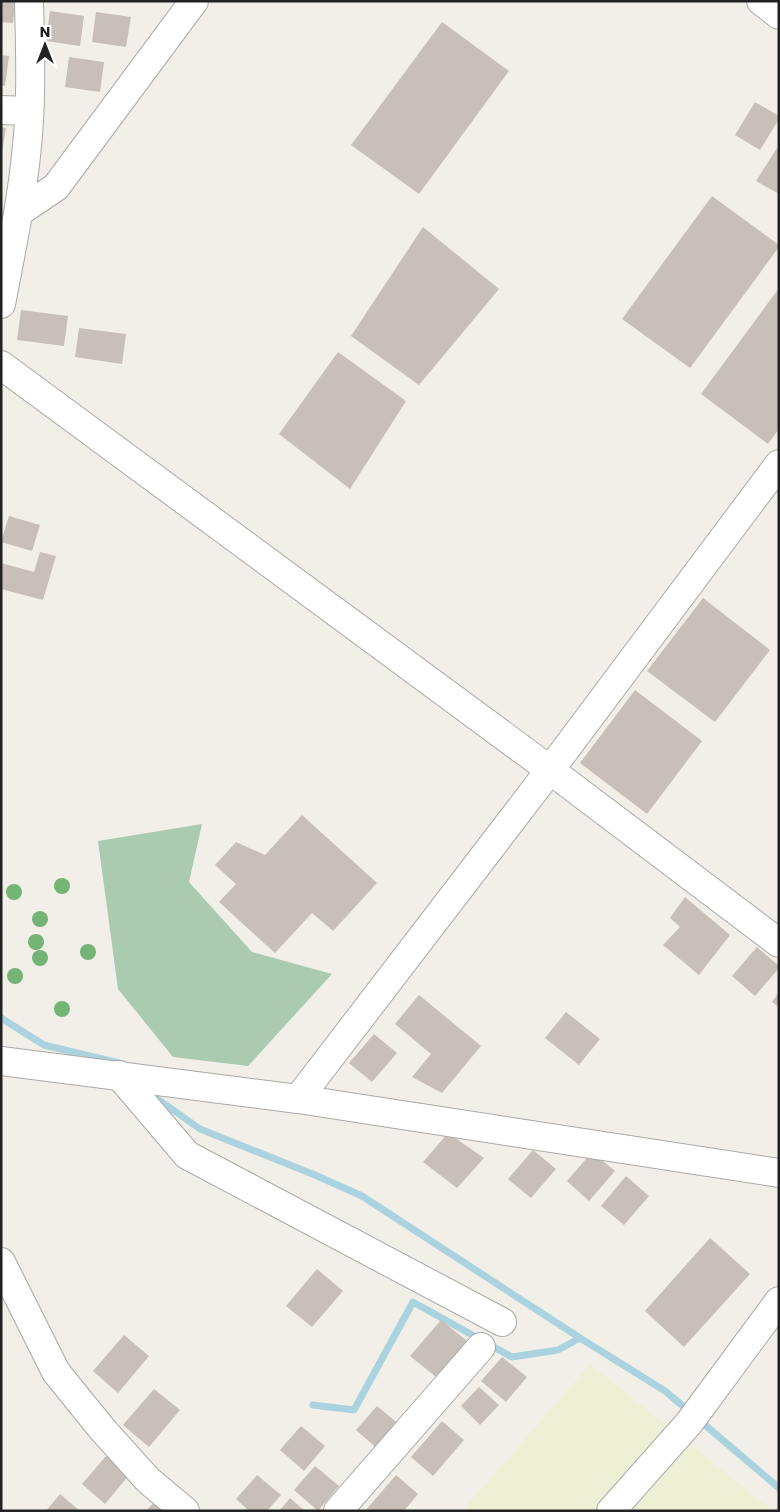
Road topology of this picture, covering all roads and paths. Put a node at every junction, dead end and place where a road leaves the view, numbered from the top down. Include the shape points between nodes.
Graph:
1 (29, 1) edge
2 (194, 1) edge
3 (761, 1) edge
4 (779, 15) edge
5 (1, 110) edge
6 (29, 112) junction
7 (19, 212) junction
8 (1, 304) edge
9 (1, 365) edge
10 (779, 464) edge
11 (550, 770) junction
12 (779, 943) edge
13 (1, 1061) edge
14 (133, 1077) junction
15 (298, 1099) junction
16 (779, 1173) edge
17 (1, 1262) edge
18 (779, 1301) edge
19 (502, 1322) dead end
20 (481, 1347) dead end
21 (185, 1511) edge
22 (338, 1511) edge
23 (611, 1511) edge

1 - 6 street
2 - 7 street via 56,188
3 - 4 street
5 - 6 street
6 - 7 street
7 - 8 street
9 - 11 street
10 - 11 street
11 - 12 street
11 - 15 street
13 - 14 street
14 - 15 street
14 - 19 street via 187,1155
15 - 16 street
17 - 21 street via 56,1372 148,1480
18 - 23 street via 694,1416
20 - 22 street

